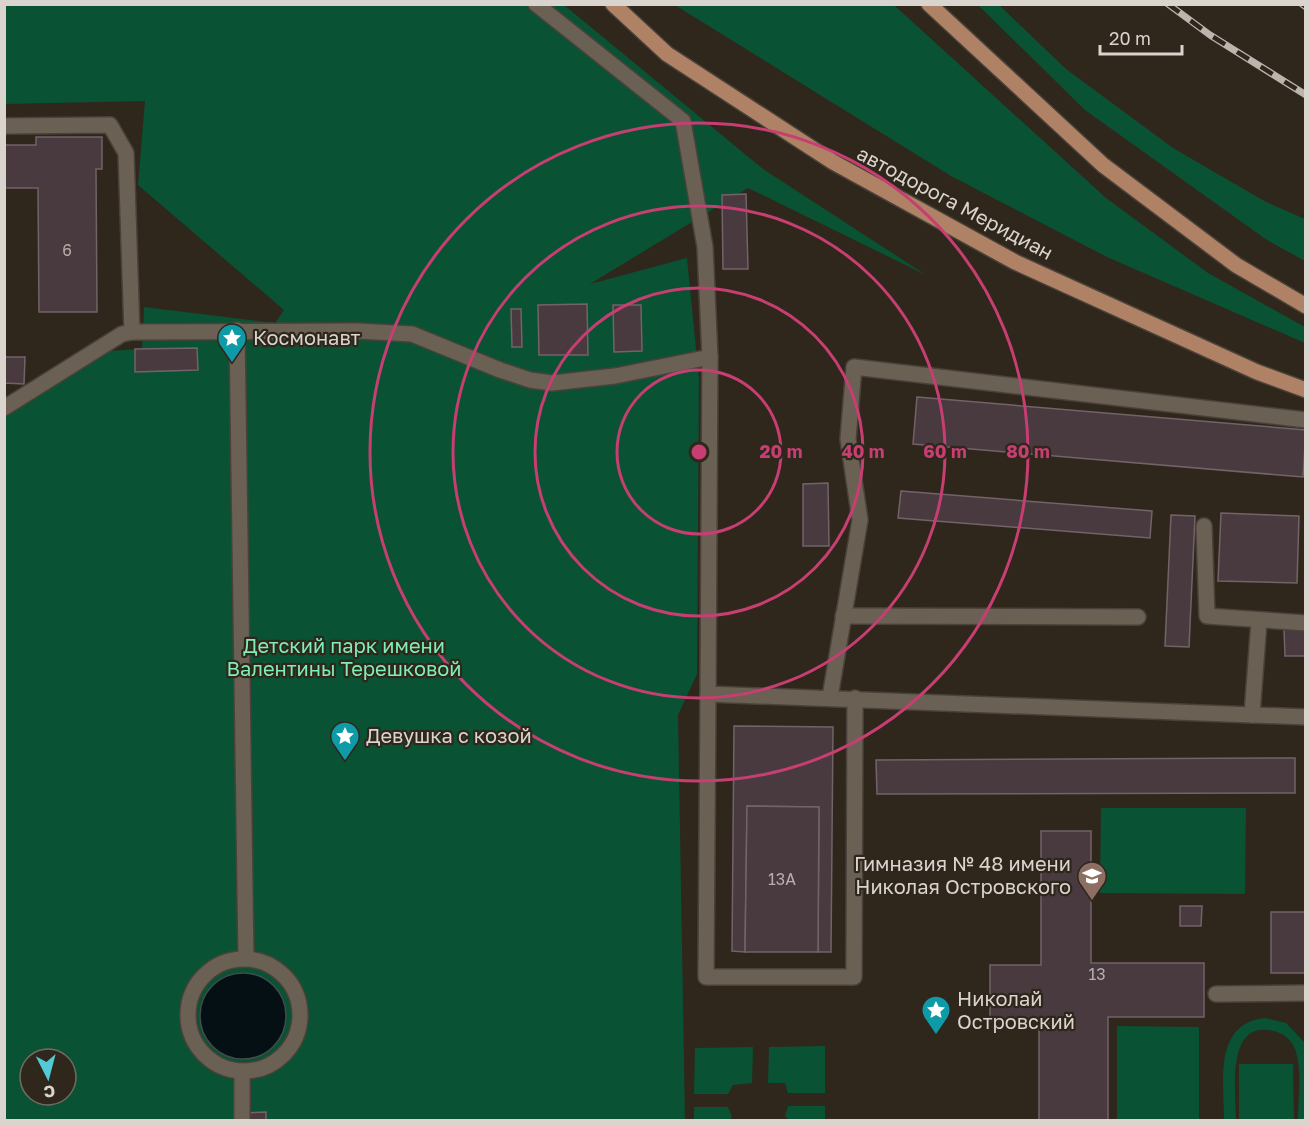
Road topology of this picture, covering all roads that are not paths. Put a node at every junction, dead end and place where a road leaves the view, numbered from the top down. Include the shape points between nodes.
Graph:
1 (536, 4) edge
2 (613, 4) edge
3 (929, 4) edge
4 (4, 126) edge
5 (1305, 306) edge
6 (237, 330) junction
7 (132, 332) junction
8 (710, 357) junction
9 (1305, 390) edge
10 (4, 408) edge
11 (1305, 420) edge
12 (1204, 525) dead end
13 (843, 616) junction
14 (1138, 617) dead end
15 (1259, 621) junction
16 (1305, 623) edge
17 (708, 694) junction
18 (830, 697) junction
19 (855, 698) junction
20 (1252, 715) junction
21 (1305, 717) edge
22 (246, 959) junction
23 (1305, 993) edge
24 (1216, 994) dead end
25 (242, 1071) junction
26 (242, 1120) edge

1 - 8 street via 683,121 705,247
2 - 9 main road, автодорога Меридиан via 667,54 833,162 1015,262
3 - 5 main road via 1103,165 1236,265
4 - 7 street via 110,125 126,153
6 - 7 street
6 - 8 street via 412,334 510,374 552,382 615,376
6 - 22 street
7 - 10 street via 122,334
8 - 17 street
11 - 13 street via 854,368 848,439 860,520
12 - 15 street via 1207,616
13 - 14 street
13 - 18 street
15 - 16 street
15 - 20 street
17 - 18 street
17 - 19 street via 705,977 854,977
18 - 19 street
19 - 20 street
20 - 21 street
22 - 25 street via 228,961 212,969 191,996 188,1013 197,1047 225,1068
22 - 25 street via 279,971 291,984 300,1017 297,1034 276,1062
23 - 24 street
25 - 26 street

